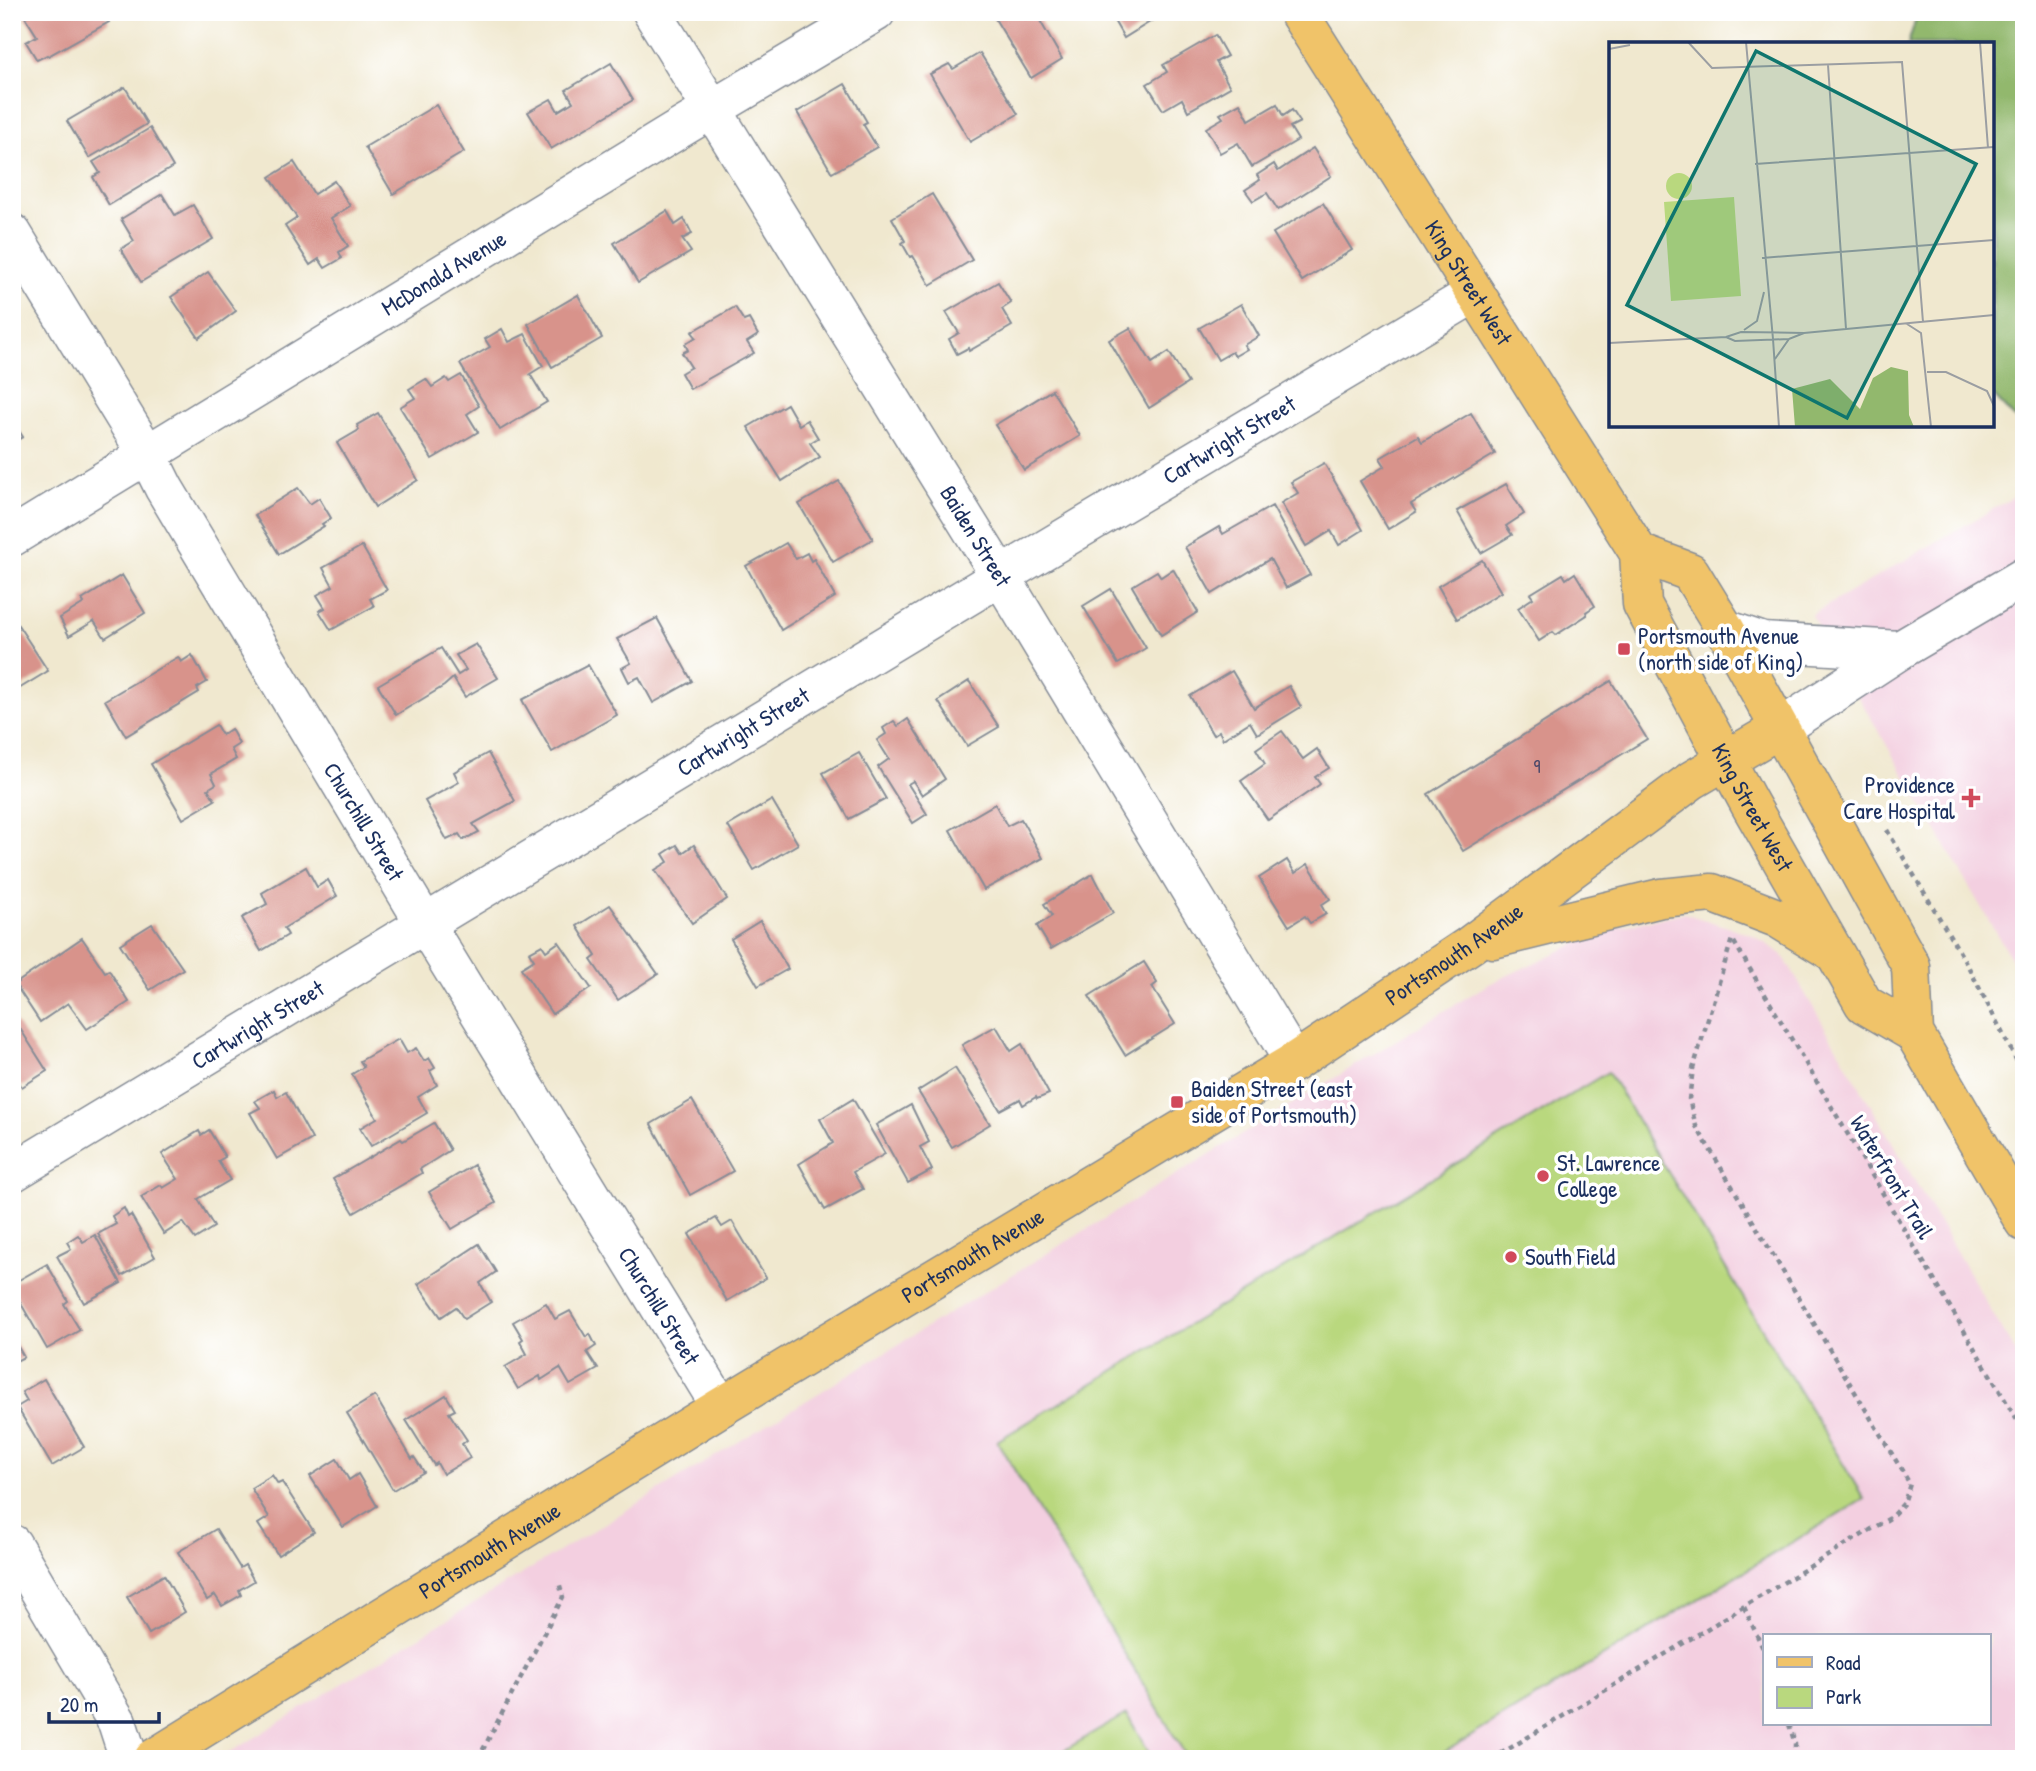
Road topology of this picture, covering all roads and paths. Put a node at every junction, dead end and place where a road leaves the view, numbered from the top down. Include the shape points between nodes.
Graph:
1 (652, 12) edge
2 (876, 12) edge
3 (1298, 12) edge
4 (711, 110) junction
5 (12, 233) edge
6 (1475, 293) junction
7 (147, 454) junction
8 (12, 537) edge
9 (1639, 553) junction
10 (1001, 577) junction
11 (2024, 577) edge
12 (1725, 629) junction
13 (1900, 650) junction
14 (1779, 729) junction
15 (1726, 760) junction
16 (1887, 830) dead end
17 (425, 924) junction
18 (1471, 945) junction
19 (1835, 954) junction
20 (1914, 1033) junction
21 (1294, 1062) junction
22 (2024, 1075) edge
23 (12, 1173) edge
24 (2024, 1222) edge
25 (720, 1406) junction
26 (2024, 1432) edge
27 (12, 1544) edge
28 (559, 1582) dead end
29 (1744, 1607) junction
30 (1763, 1650) edge
31 (1790, 1726) edge
32 (479, 1758) edge
33 (129, 1759) edge
34 (153, 1759) edge
35 (1492, 1759) edge
36 (1795, 1759) edge

1 - 4 street, Baiden Street
2 - 4 street, McDonald Avenue
3 - 6 main road, King Street West
4 - 7 street, McDonald Avenue
4 - 10 street, Baiden Street
5 - 7 street, Churchill Street
6 - 9 main road, King Street West
6 - 10 street, Cartwright Street
7 - 8 street, McDonald Avenue
7 - 17 street, Churchill Street
9 - 12 main road, King Street West via 1690,572
9 - 15 main road, King Street West via 1642,604
10 - 17 street, Cartwright Street
10 - 21 street, Baiden Street
11 - 13 street
12 - 13 street via 1763,642
12 - 14 main road, King Street West
13 - 14 street
14 - 15 main road, Portsmouth Avenue
14 - 20 main road, King Street West via 1911,966
15 - 18 main road, Portsmouth Avenue via 1692,780
15 - 19 main road, King Street West
16 - 22 path via 1968,966
17 - 23 street, Cartwright Street
17 - 25 street, Churchill Street
18 - 19 main road via 1661,898 1712,893 1777,918
18 - 21 main road, Portsmouth Avenue
19 - 20 main road, King Street West via 1864,1004
20 - 24 main road, King Street West
21 - 25 main road, Portsmouth Avenue
25 - 34 main road, Portsmouth Avenue
26 - 29 path, Waterfront Trail via 1732,938 1693,1069 1689,1099 1696,1126 1910,1484 1904,1503 1890,1518
27 - 33 street via 117,1722
28 - 32 path via 563,1597
29 - 30 path
29 - 35 path
31 - 36 path

